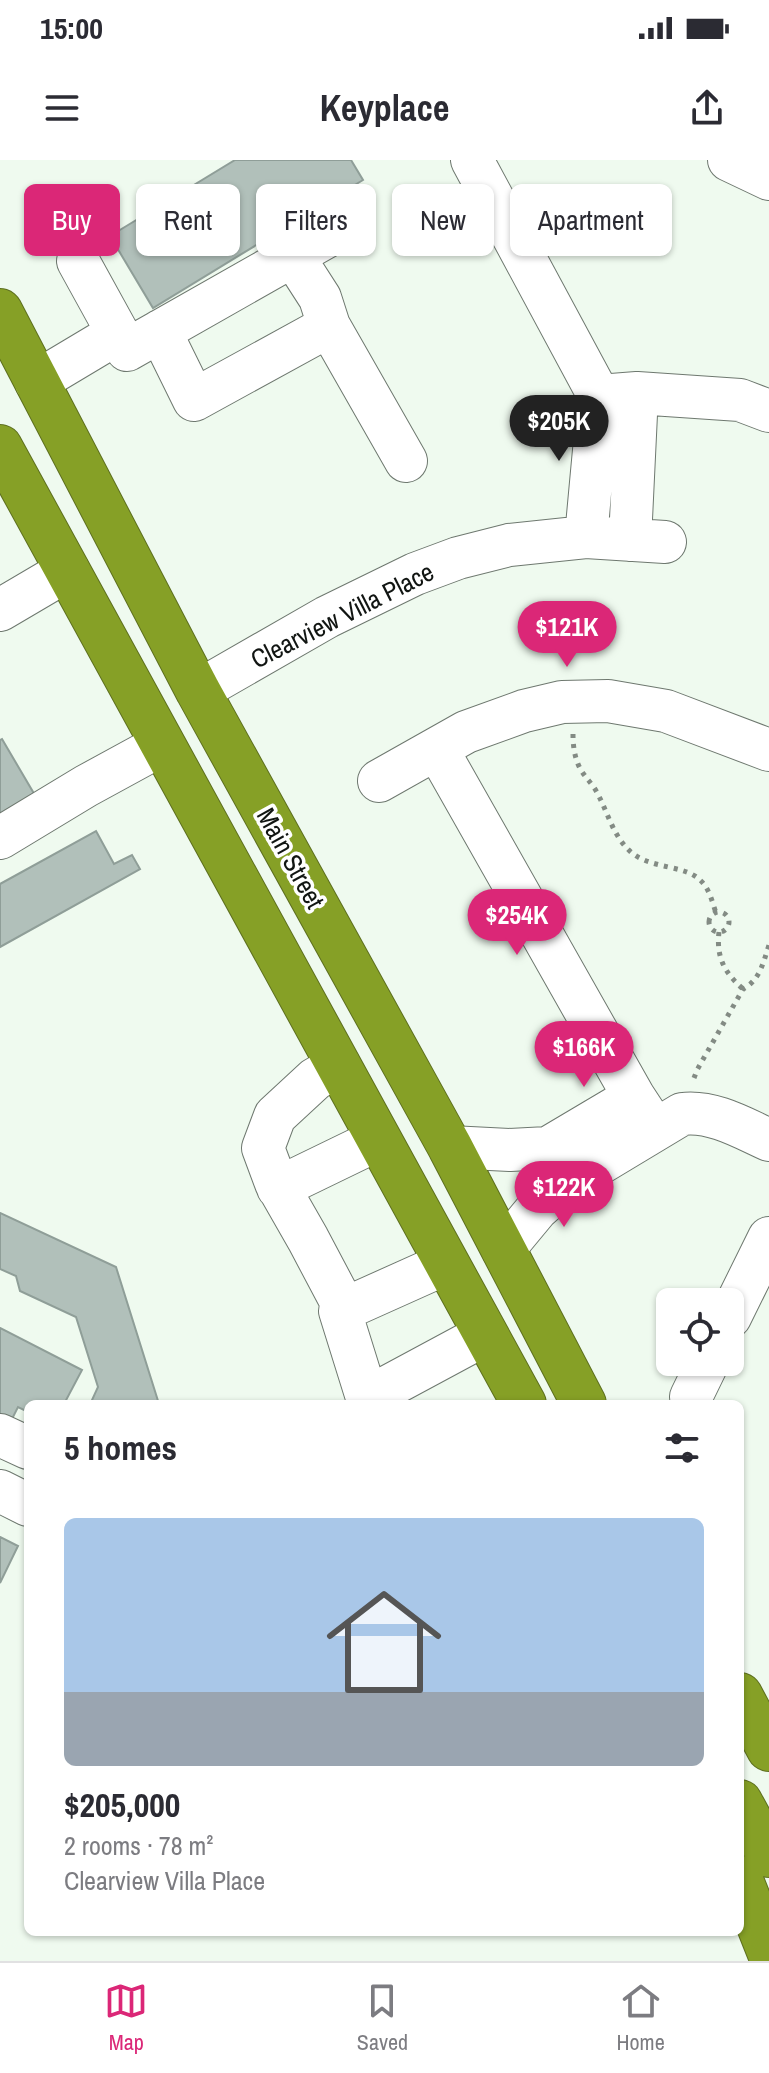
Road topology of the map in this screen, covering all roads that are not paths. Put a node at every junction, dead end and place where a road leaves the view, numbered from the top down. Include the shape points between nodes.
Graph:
1 (472, 160) edge
2 (729, 160) edge
3 (769, 179) edge
4 (293, 256) joint
5 (78, 261) dead end
6 (0, 311) edge
7 (329, 326) junction
8 (160, 331) junction
9 (118, 333) junction
10 (36, 382) junction
11 (618, 394) junction
12 (769, 411) edge
13 (0, 447) edge
14 (0, 456) edge
15 (406, 461) dead end
16 (29, 500) junction
17 (586, 537) junction
18 (68, 570) junction
19 (0, 610) edge
20 (198, 691) junction
21 (163, 744) junction
22 (437, 749) junction
23 (769, 750) edge
24 (379, 781) dead end
25 (0, 838) edge
26 (339, 1065) junction
27 (660, 1113) junction
28 (379, 1139) junction
29 (769, 1140) edge
30 (450, 1147) junction
31 (580, 1153) junction
32 (278, 1188) junction
33 (769, 1238) edge
34 (503, 1250) junction
35 (447, 1263) junction
36 (744, 1289) edge
37 (345, 1309) junction
38 (486, 1334) junction
39 (368, 1400) edge
40 (370, 1400) edge
41 (522, 1400) edge
42 (582, 1400) edge
43 (0, 1435) edge
44 (24, 1446) edge
45 (0, 1491) edge
46 (24, 1503) edge
47 (744, 1669) edge
48 (744, 1702) edge
49 (769, 1707) edge
50 (769, 1749) edge
51 (744, 1809) edge
52 (769, 1855) edge
53 (744, 1888) edge
54 (769, 1951) edge

1 - 11 street
2 - 3 street
4 - 7 street via 320,298
4 - 8 street
5 - 9 street
6 - 10 highway, Main Street
7 - 8 street via 194,400
7 - 15 street
8 - 9 street via 127,350
9 - 10 street
10 - 20 highway, Main Street
11 - 12 street via 740,400
11 - 17 street
11 - 17 street, Clearview Villa Place via 647,541
13 - 16 highway
14 - 16 highway
16 - 18 highway
17 - 20 street, Clearview Villa Place via 509,545 415,574
18 - 19 street
18 - 21 highway
20 - 30 highway, Main Street
21 - 25 street
21 - 26 highway
22 - 23 street via 524,711 562,702 608,701 666,711
22 - 24 street
22 - 27 street
26 - 28 highway
26 - 32 street via 315,1079 275,1116 263,1148
27 - 29 street via 732,1122
27 - 31 street
28 - 32 street
28 - 35 highway
30 - 31 street
30 - 34 highway, Main Street
31 - 34 street via 564,1185
32 - 37 street
33 - 36 street
34 - 42 highway, Main Street
35 - 37 street
35 - 38 highway
37 - 39 street via 340,1311
38 - 40 street
38 - 41 highway
43 - 44 street
45 - 46 street
47 - 49 highway
48 - 50 highway
51 - 52 highway
53 - 54 highway

